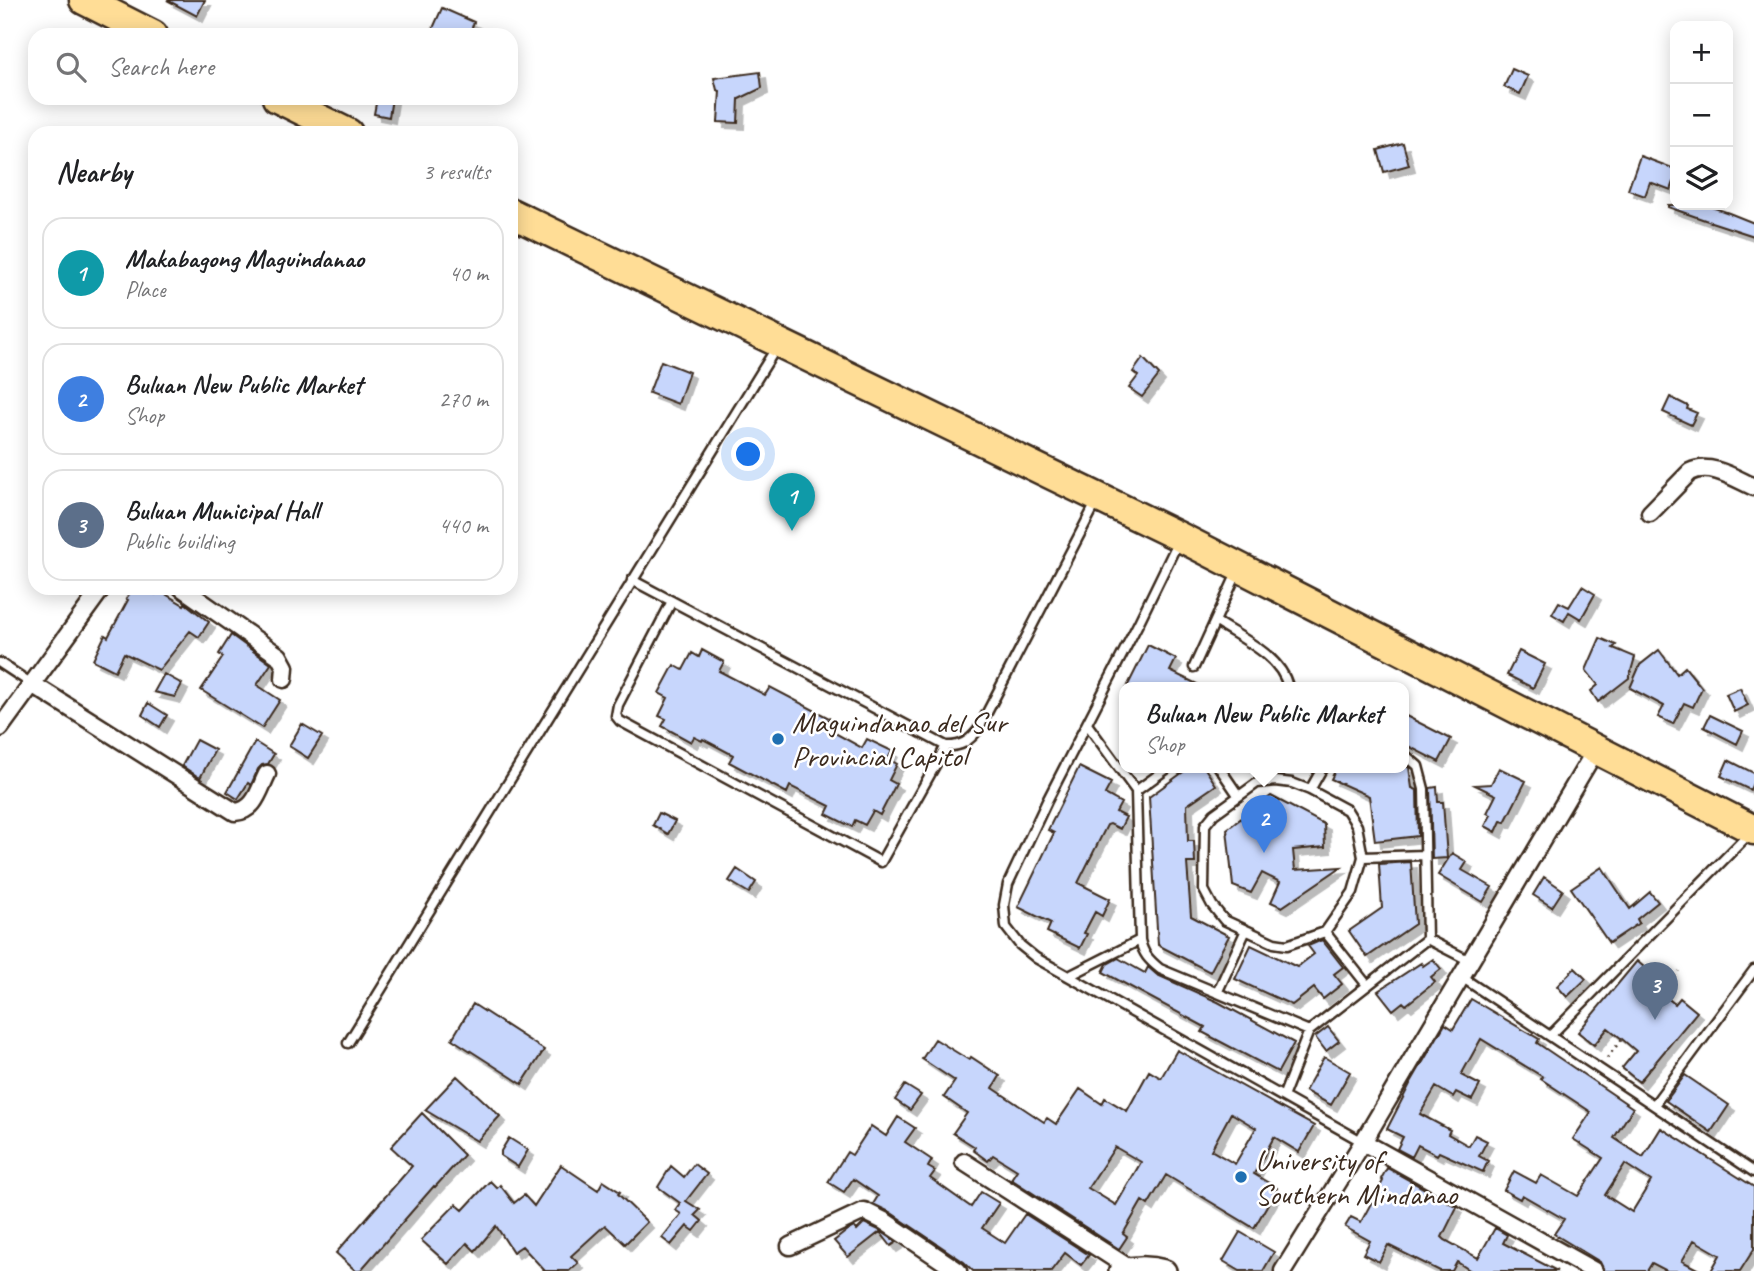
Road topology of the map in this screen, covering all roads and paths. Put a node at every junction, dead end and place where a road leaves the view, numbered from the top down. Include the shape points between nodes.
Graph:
1 (84, 0) edge
2 (139, 28) edge
3 (291, 105) edge
4 (334, 126) edge
5 (518, 216) edge
6 (779, 343) junction
7 (1754, 487) edge
8 (1098, 498) junction
9 (1650, 513) dead end
10 (1180, 537) junction
11 (1240, 568) junction
12 (632, 580) junction
13 (97, 595) edge
14 (192, 595) edge
15 (672, 601) junction
16 (1215, 621) junction
17 (0, 663) edge
18 (1194, 667) dead end
19 (284, 679) dead end
20 (1287, 682) edge
21 (32, 684) junction
22 (1087, 724) junction
23 (0, 728) edge
24 (946, 746) junction
25 (1595, 751) junction
26 (1409, 758) edge
27 (1119, 768) edge
28 (1123, 773) edge
29 (1161, 773) edge
30 (1223, 773) edge
31 (1320, 773) edge
32 (267, 774) dead end
33 (1310, 790) junction
34 (1136, 791) junction
35 (1238, 795) junction
36 (1754, 830) edge
37 (1425, 855) junction
38 (1363, 857) junction
39 (1246, 930) junction
40 (1325, 932) junction
41 (1426, 939) junction
42 (1140, 940) junction
43 (1470, 961) junction
44 (1754, 970) edge
45 (1679, 971) dead end
46 (1069, 976) junction
47 (1461, 976) junction
48 (1367, 985) junction
49 (1217, 993) junction
50 (1661, 993) dead end
51 (1309, 1031) junction
52 (1550, 1036) junction
53 (1622, 1040) dead end
54 (348, 1043) dead end
55 (1598, 1068) junction
56 (1283, 1097) junction
57 (1654, 1105) junction
58 (1363, 1142) junction
59 (964, 1162) dead end
60 (1754, 1172) edge
61 (790, 1246) dead end
62 (1125, 1269) edge
63 (958, 1271) edge
64 (1165, 1271) edge
65 (1283, 1271) edge
66 (1594, 1271) edge

1 - 2 highway
3 - 4 highway
5 - 6 highway
6 - 8 highway
6 - 12 lane
7 - 9 street via 1708,467 1699,468
8 - 10 highway
8 - 24 lane via 978,730 962,745
10 - 11 highway
10 - 22 lane
11 - 16 lane
11 - 25 highway
12 - 15 lane
12 - 54 lane
13 - 21 street
14 - 19 street via 279,656 285,667
15 - 24 lane
15 - 24 lane via 618,705 620,721 881,862
16 - 18 lane
16 - 20 lane via 1274,660
17 - 21 lane
21 - 23 street
21 - 32 street via 235,812 252,806
22 - 27 lane
22 - 46 lane via 1008,884 1004,905 1012,937 1036,958
25 - 36 highway
25 - 43 street
26 - 37 lane via 1418,766 1422,779
28 - 34 lane
29 - 34 lane
30 - 35 lane
31 - 33 lane
33 - 35 lane via 1276,781 1257,783
33 - 38 lane via 1347,810 1354,819
34 - 42 lane
35 - 39 lane via 1205,825 1205,890 1224,920
36 - 52 lane
37 - 38 lane
37 - 41 lane
38 - 40 lane via 1353,892
39 - 40 lane via 1287,945
39 - 49 lane
40 - 48 lane
41 - 43 lane
41 - 48 lane
42 - 46 lane
42 - 49 lane via 1149,961 1160,969
43 - 47 street
44 - 57 lane
45 - 50 path
46 - 56 lane
47 - 52 lane
47 - 58 street
48 - 51 lane
49 - 51 lane
51 - 56 lane
52 - 55 lane
53 - 55 path
55 - 57 lane
56 - 58 lane
57 - 60 lane
58 - 65 street
58 - 66 street
59 - 62 street
61 - 63 street via 863,1210
62 - 64 street

